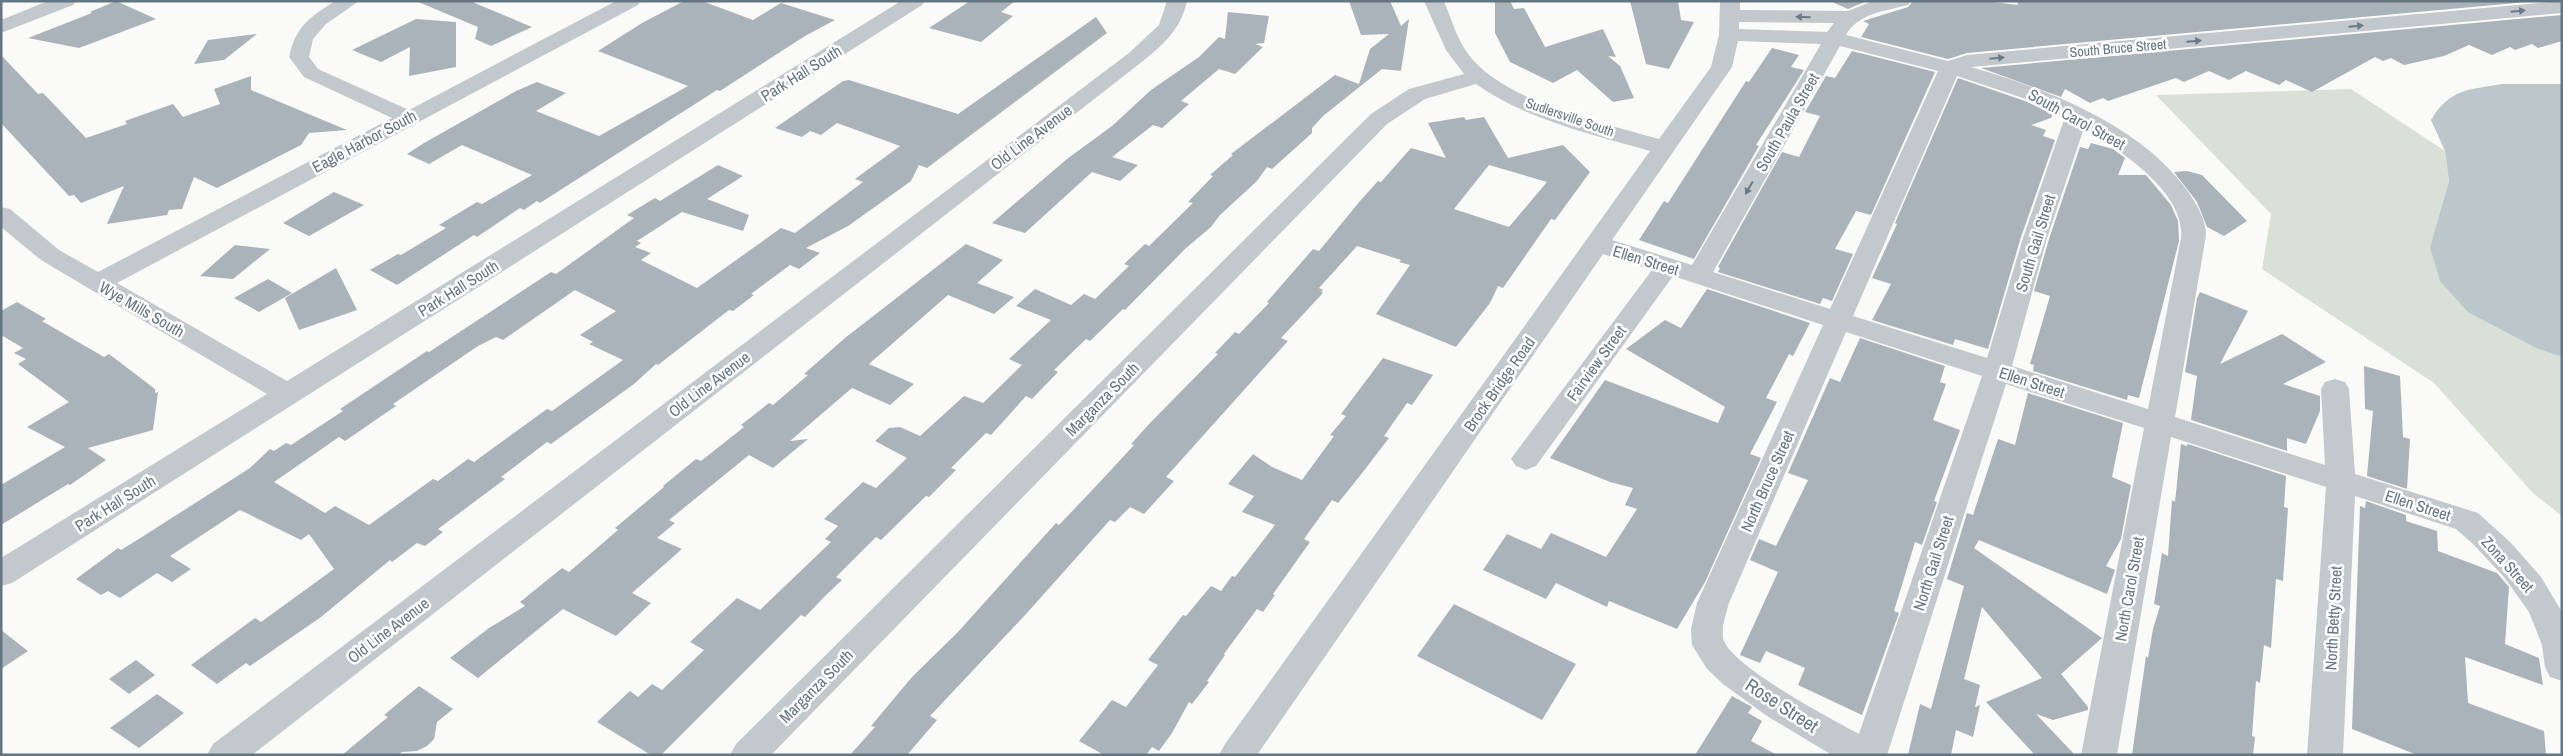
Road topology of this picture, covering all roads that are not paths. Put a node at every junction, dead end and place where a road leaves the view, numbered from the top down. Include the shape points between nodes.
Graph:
1 (66, 1) edge
2 (349, 1) edge
3 (632, 1) edge
4 (915, 1) edge
5 (1177, 1) edge
6 (1434, 1) edge
7 (1901, 1) edge
8 (2562, 7) edge
9 (1852, 17) junction
10 (1729, 18) edge
11 (1, 27) edge
12 (1834, 39) junction
13 (1950, 67) junction
14 (1477, 77) junction
15 (2077, 116) junction
16 (409, 118) junction
17 (1664, 148) junction
18 (1, 214) edge
19 (1598, 244) junction
20 (1668, 267) junction
21 (1698, 276) junction
22 (97, 283) junction
23 (1838, 320) junction
24 (1997, 371) junction
25 (2335, 389) dead end
26 (288, 394) junction
27 (2160, 422) junction
28 (1526, 459) dead end
29 (2341, 481) junction
30 (2467, 521) joint
31 (1, 574) edge
32 (1709, 644) joint
33 (2562, 667) edge
34 (226, 755) edge
35 (748, 755) edge
36 (1237, 755) edge
37 (1864, 755) edge
38 (1868, 755) edge
39 (2099, 755) edge
40 (2325, 755) edge

1 - 11 street
2 - 16 street via 320,20 302,38 298,57 311,73
3 - 16 street, Eagle Harbor South
4 - 26 street, Park Hall South
5 - 34 street, Old Line Avenue via 1175,18 1161,36 1136,57
6 - 14 street, Sudlersville South via 1460,57
7 - 9 street, South Paula Street via 1876,6
13 -> 8 street, South Bruce Street via 1982,59
9 -> 10 street
9 - 12 street, South Paula Street via 1839,27
10 - 12 street, South Carol Street
10 - 17 street, Brock Bridge Road via 1721,67
12 - 13 street, South Carol Street
12 -> 21 street, South Paula Street
13 - 15 street, South Carol Street via 2020,89
13 - 23 street
14 - 17 street, Sudlersville South via 1543,110
14 - 35 street, Marganza South via 1417,94 1379,119
15 - 24 street, South Gail Street via 2035,238
15 - 27 street, South Carol Street via 2120,141 2154,167 2173,186 2194,227
16 - 22 street, Eagle Harbor South
17 - 19 street, Brock Bridge Road
18 - 22 street, Wye Mills South via 50,255
19 - 20 street, Ellen Street
19 - 36 street, Brock Bridge Road
20 - 21 street, Ellen Street
20 - 28 street, Fairview Street
21 - 23 street, Ellen Street
22 - 26 street, Wye Mills South
23 - 24 street, Ellen Street
23 - 32 street, North Bruce Street via 1713,603 1708,624
24 - 27 street, Ellen Street
24 - 38 street, North Gail Street
25 - 29 street, North Betty Street
26 - 31 street, Park Hall South
27 - 29 street, Ellen Street
27 - 39 street, North Carol Street
29 - 30 street, Ellen Street
29 - 40 street, North Betty Street
30 - 33 street, Zona Street via 2499,549 2528,582 2549,619 2561,649
32 - 37 street, Rose Street via 1726,667 1756,691

